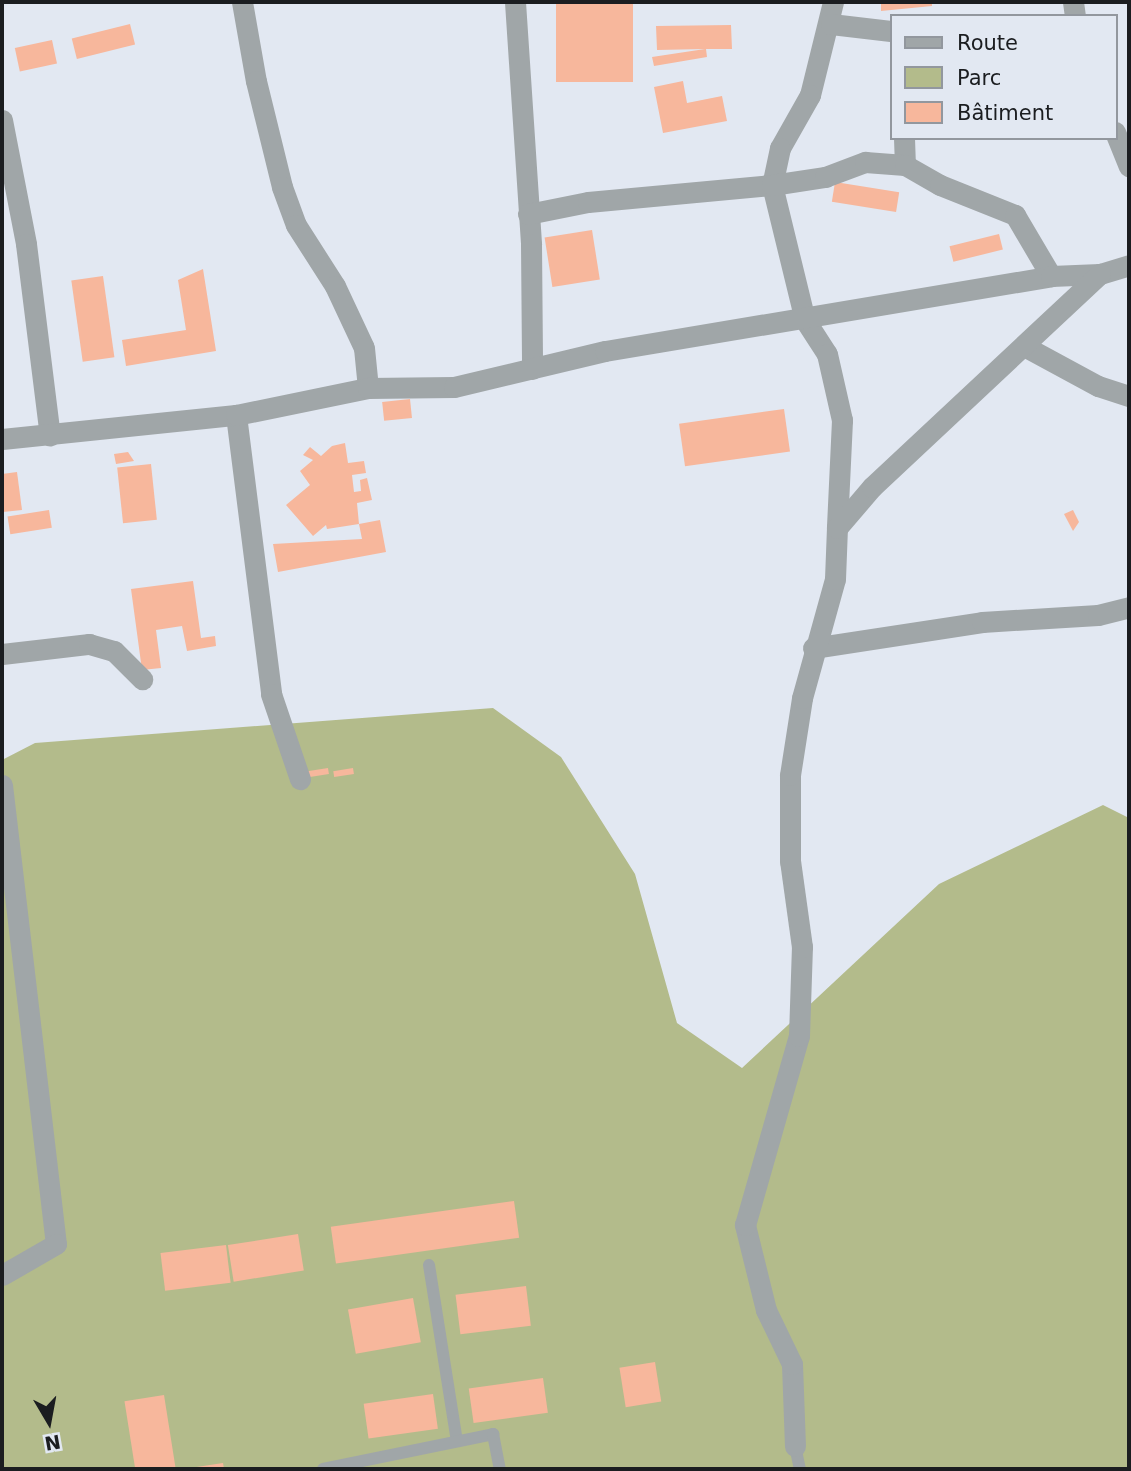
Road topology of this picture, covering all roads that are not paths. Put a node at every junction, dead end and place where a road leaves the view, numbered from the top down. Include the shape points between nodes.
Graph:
1 (242, 2) edge
2 (514, 2) edge
3 (833, 2) edge
4 (831, 24) junction
5 (890, 31) edge
6 (2, 120) edge
7 (904, 140) edge
8 (905, 165) junction
9 (772, 186) junction
10 (528, 214) junction
11 (1129, 265) edge
12 (1100, 274) junction
13 (1051, 276) junction
14 (805, 320) junction
15 (1024, 346) junction
16 (533, 369) junction
17 (369, 388) junction
18 (1129, 396) edge
19 (236, 415) junction
20 (50, 436) junction
21 (2, 439) edge
22 (837, 528) junction
23 (1129, 607) edge
24 (813, 648) junction
25 (2, 654) edge
26 (142, 679) dead end
27 (300, 779) dead end
28 (2, 785) edge
29 (429, 1265) dead end
30 (2, 1275) edge
31 (457, 1441) junction
32 (795, 1446) joint
33 (323, 1469) edge
34 (500, 1469) edge
35 (800, 1469) edge

1 - 17 street via 282,187 296,225 335,286 365,348
2 - 10 street
3 - 4 street
4 - 5 street
4 - 9 street via 810,95 780,148
6 - 20 street via 28,257
7 - 8 street
8 - 9 street via 865,162 825,177
8 - 13 street via 940,186 1015,215
9 - 10 street via 588,202
9 - 14 street
10 - 16 street via 536,333
11 - 12 street
12 - 13 street
12 - 15 street
13 - 14 street
14 - 16 street via 605,351
14 - 22 street via 827,354 842,420
15 - 18 street via 1098,386
15 - 22 street via 872,487
16 - 17 street via 454,387
17 - 19 street
19 - 20 street
19 - 27 street via 271,694
20 - 21 street
22 - 24 street via 835,579
23 - 24 street via 1098,615 982,622
24 - 32 street via 790,775 790,861 802,947 799,1036 745,1225 766,1310 792,1364
25 - 26 street via 89,644 114,651
28 - 30 street via 56,1244
29 - 31 lane
31 - 33 lane
31 - 34 lane via 493,1434
32 - 35 lane

